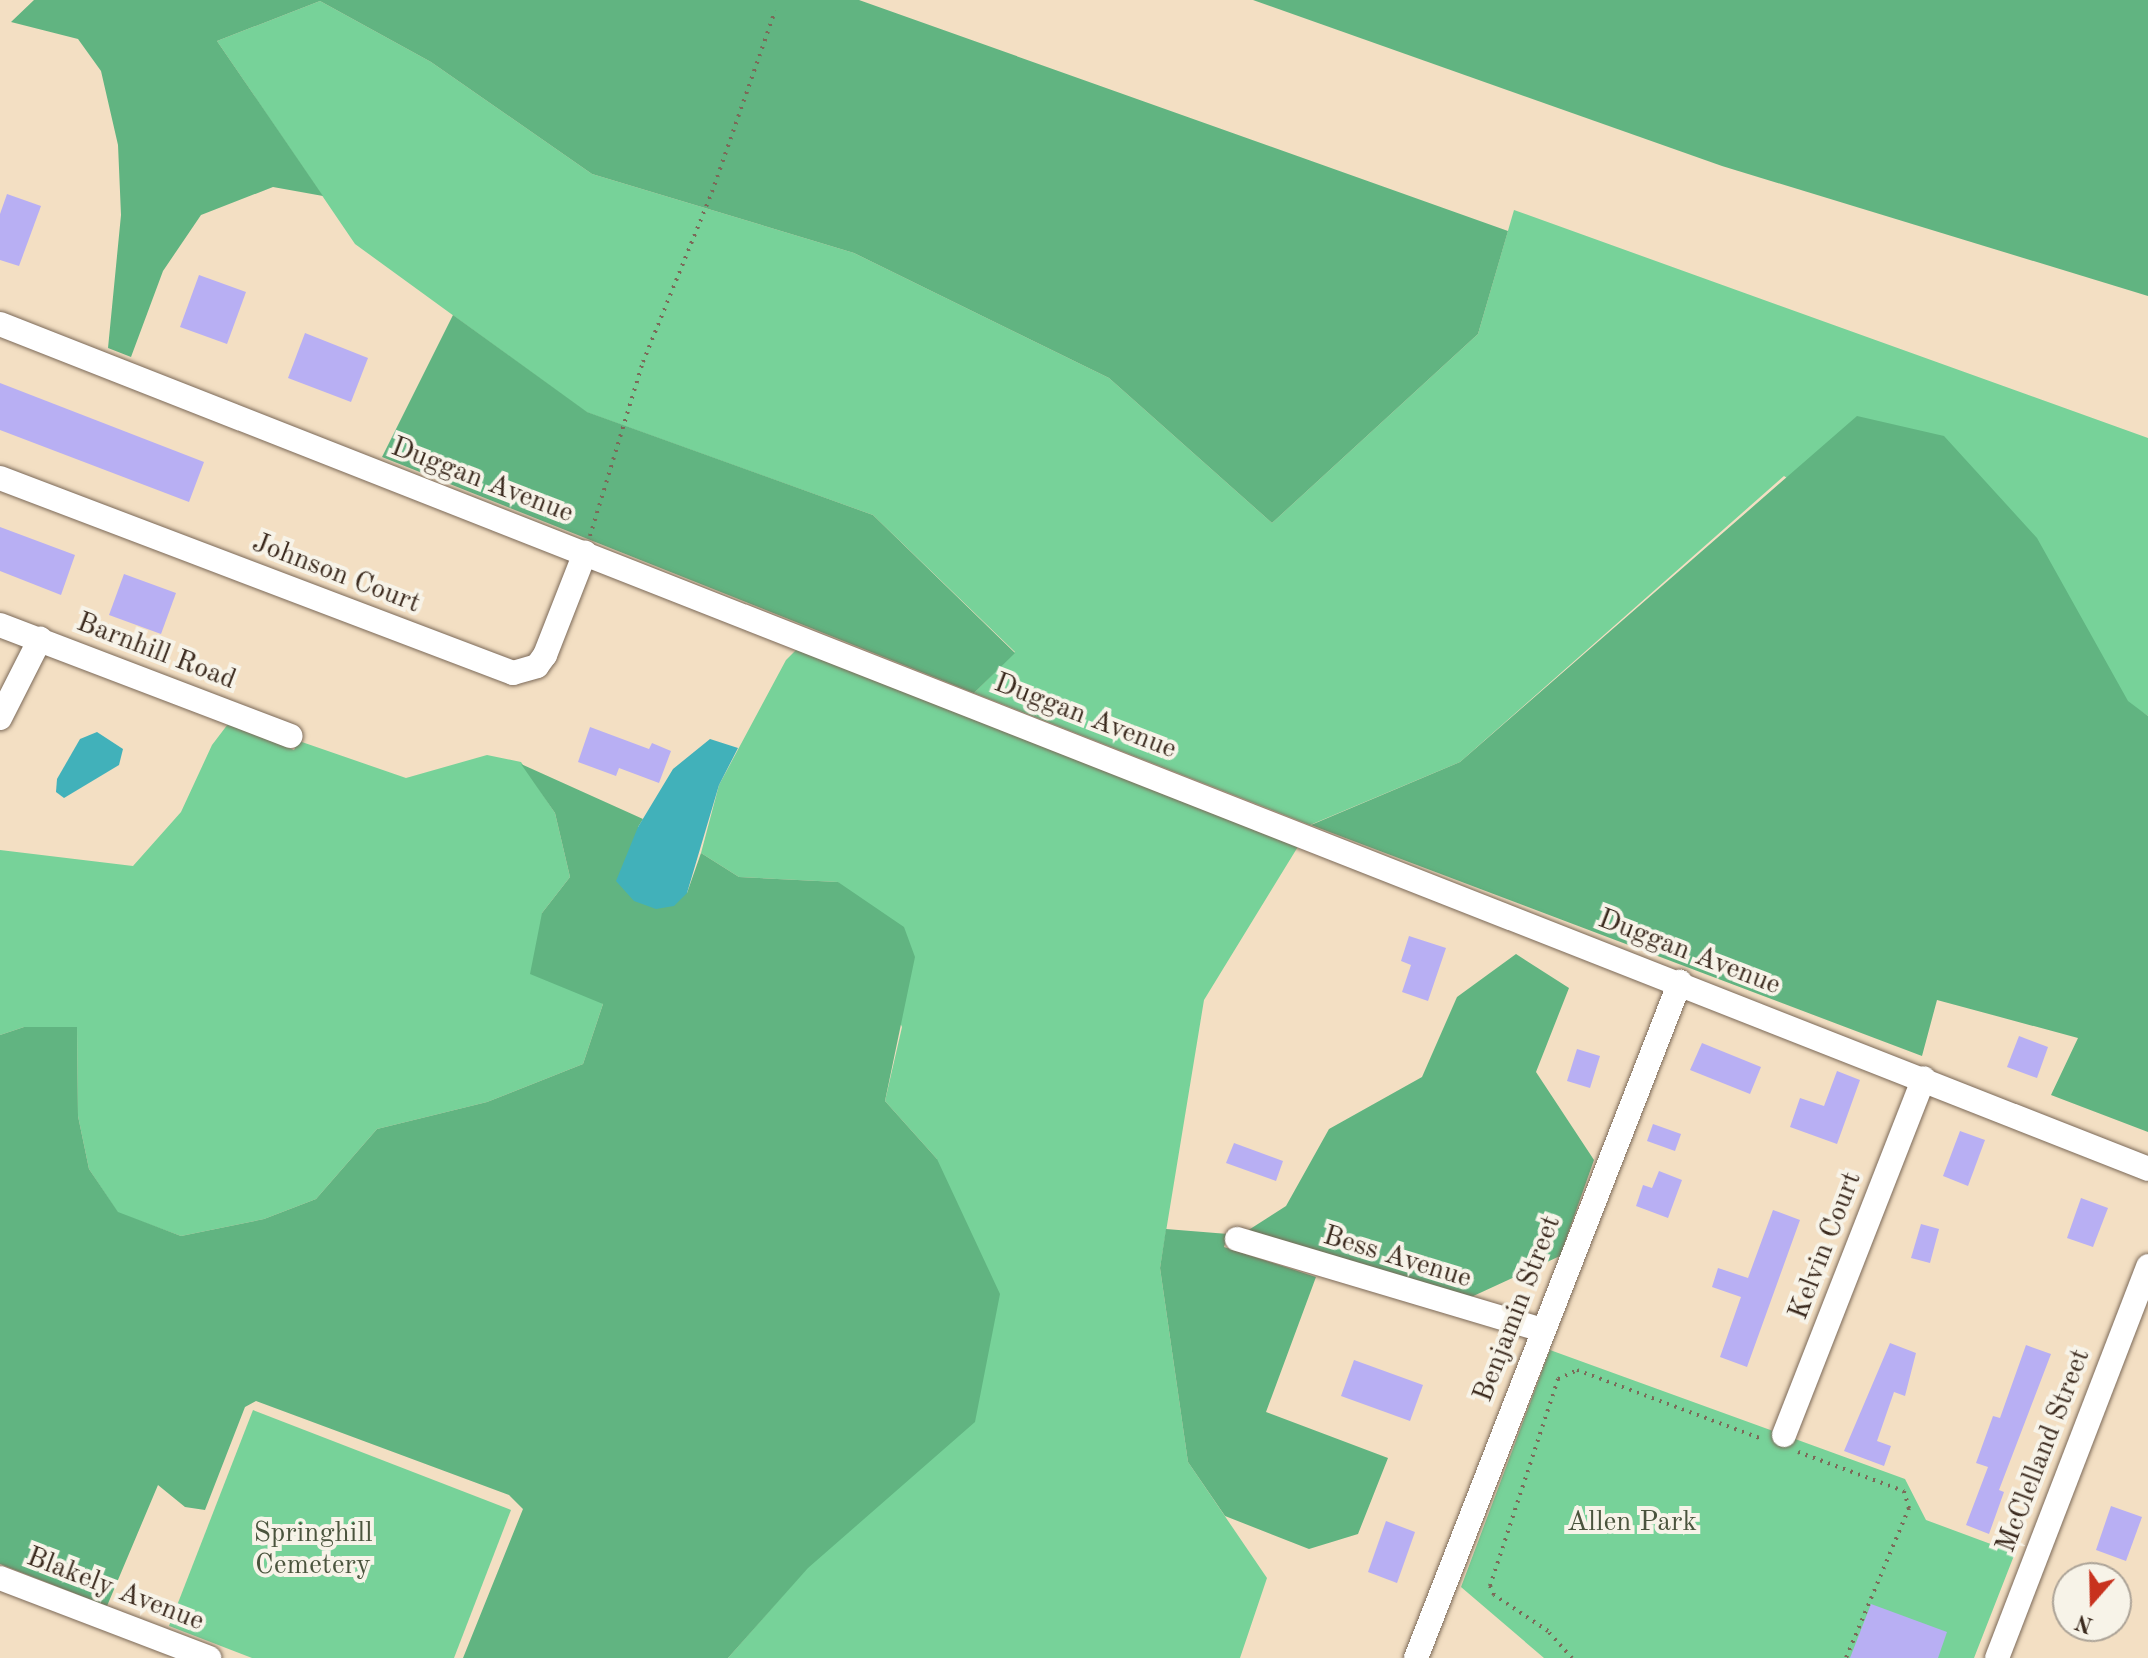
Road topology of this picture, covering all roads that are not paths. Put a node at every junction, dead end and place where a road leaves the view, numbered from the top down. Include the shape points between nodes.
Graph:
1 (0, 324) edge
2 (0, 478) edge
3 (585, 553) junction
4 (0, 625) edge
5 (40, 639) junction
6 (0, 718) edge
7 (290, 736) dead end
8 (1680, 982) junction
9 (1924, 1078) junction
10 (2148, 1169) edge
11 (1237, 1239) dead end
12 (2148, 1266) edge
13 (1542, 1330) junction
14 (1780, 1441) road end
15 (0, 1578) edge
16 (209, 1658) edge
17 (1416, 1658) edge
18 (1997, 1658) edge

1 - 3 street, Duggan Avenue
2 - 3 street, Johnson Court via 513,673 537,666 545,655
3 - 8 street, Duggan Avenue
4 - 5 street, Barnhill Road
5 - 6 street
5 - 7 street, Barnhill Road
8 - 9 street, Duggan Avenue
8 - 13 street, Benjamin Street
9 - 10 street, Duggan Avenue
9 - 14 street, Kelvin Court
11 - 13 street, Bess Avenue
12 - 18 street, McClelland Street
13 - 17 street, Benjamin Street
15 - 16 street, Blakely Avenue

